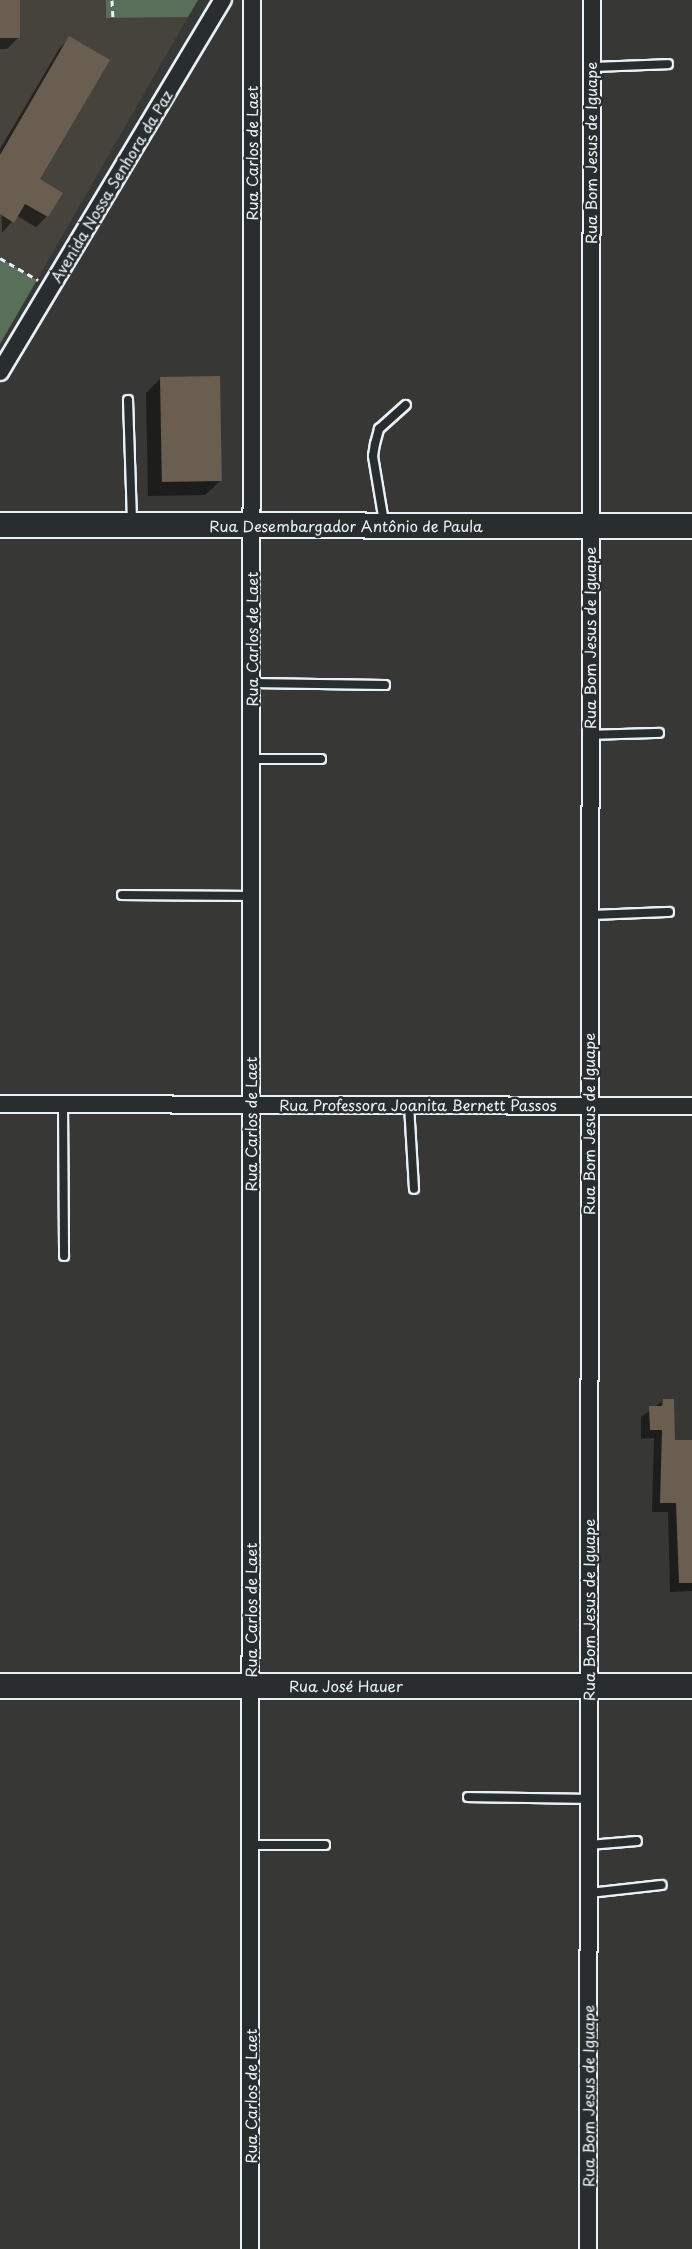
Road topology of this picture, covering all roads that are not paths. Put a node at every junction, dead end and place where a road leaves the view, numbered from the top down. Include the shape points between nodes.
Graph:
1 (223, 0) edge
2 (252, 0) edge
3 (592, 0) edge
4 (668, 64) dead end
5 (591, 67) junction
6 (0, 372) edge
7 (128, 400) dead end
8 (406, 405) dead end
9 (0, 525) edge
10 (132, 525) junction
11 (252, 525) junction
12 (384, 525) junction
13 (590, 526) junction
14 (692, 526) edge
15 (252, 683) junction
16 (385, 685) dead end
17 (659, 733) dead end
18 (590, 735) junction
19 (252, 759) junction
20 (321, 759) dead end
21 (122, 895) dead end
22 (251, 896) junction
23 (669, 912) dead end
24 (590, 915) junction
25 (0, 1104) edge
26 (63, 1104) junction
27 (251, 1105) junction
28 (409, 1105) junction
29 (589, 1106) junction
30 (692, 1106) edge
31 (414, 1189) dead end
32 (64, 1256) dead end
33 (0, 1686) edge
34 (251, 1686) junction
35 (589, 1686) junction
36 (692, 1686) edge
37 (468, 1797) dead end
38 (589, 1799) junction
39 (638, 1841) dead end
40 (251, 1845) junction
41 (325, 1845) dead end
42 (589, 1845) junction
43 (662, 1885) dead end
44 (589, 1893) junction
45 (250, 2249) edge
46 (588, 2249) edge

1 - 6 street, Avenida Nossa Senhora da Paz
2 - 11 street, Rua Carlos de Laet
3 - 5 street, Rua Bom Jesus de Iguape
4 - 5 lane
5 - 13 street, Rua Bom Jesus de Iguape
7 - 10 lane
8 - 12 lane via 380,429 375,444 373,456
9 - 10 main road, Rua Desembargador Antônio de Paula
10 - 11 main road, Rua Desembargador Antônio de Paula
11 - 12 main road, Rua Desembargador Antônio de Paula
11 - 15 street, Rua Carlos de Laet
12 - 13 main road, Rua Desembargador Antônio de Paula
13 - 14 main road, Rua Desembargador Antônio de Paula
13 - 18 street, Rua Bom Jesus de Iguape
15 - 16 lane
15 - 19 street, Rua Carlos de Laet
17 - 18 lane
18 - 24 street, Rua Bom Jesus de Iguape
19 - 20 lane
19 - 22 street, Rua Carlos de Laet
21 - 22 lane
22 - 27 street, Rua Carlos de Laet
23 - 24 lane
24 - 29 street, Rua Bom Jesus de Iguape
25 - 26 street, Rua Professora Joanita Bernett Passos
26 - 27 street, Rua Professora Joanita Bernett Passos
26 - 32 lane
27 - 28 street, Rua Professora Joanita Bernett Passos
27 - 34 street, Rua Carlos de Laet
28 - 29 street, Rua Professora Joanita Bernett Passos
28 - 31 lane
29 - 30 street, Rua Professora Joanita Bernett Passos
29 - 35 street, Rua Bom Jesus de Iguape
33 - 34 main road, Rua José Hauer
34 - 35 main road, Rua José Hauer
34 - 40 street, Rua Carlos de Laet
35 - 36 main road, Rua José Hauer
35 - 38 street, Rua Bom Jesus de Iguape
37 - 38 lane
38 - 42 street, Rua Bom Jesus de Iguape
39 - 42 lane
40 - 41 lane
40 - 45 street, Rua Carlos de Laet
42 - 44 street, Rua Bom Jesus de Iguape
43 - 44 lane
44 - 46 street, Rua Bom Jesus de Iguape

